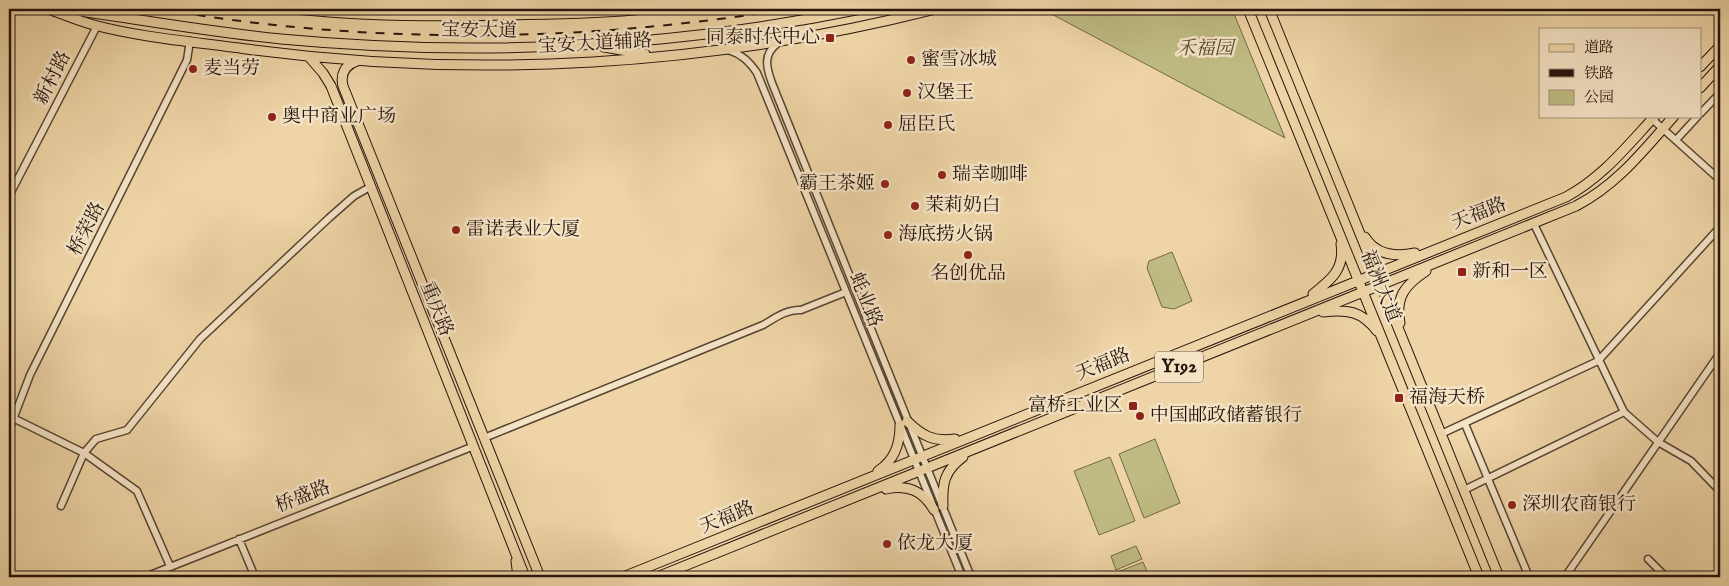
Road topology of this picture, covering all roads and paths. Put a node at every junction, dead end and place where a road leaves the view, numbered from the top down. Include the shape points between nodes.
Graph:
1 (48, 9) edge
2 (66, 9) edge
3 (294, 9) edge
4 (644, 9) edge
5 (861, 9) edge
6 (936, 9) edge
7 (1248, 9) edge
8 (1269, 9) edge
9 (97, 26) junction
10 (190, 41) junction
11 (780, 42) junction
12 (594, 45) junction
13 (1720, 46) edge
14 (724, 50) junction
15 (309, 57) junction
16 (658, 57) junction
17 (357, 61) junction
18 (1702, 65) edge
19 (1720, 66) edge
20 (1702, 86) edge
21 (1720, 93) edge
22 (1702, 112) edge
23 (1654, 118) edge
24 (1672, 118) edge
25 (1696, 118) edge
26 (1663, 128) junction
27 (362, 132) junction
28 (350, 137) junction
29 (1676, 140) junction
30 (1720, 180) edge
31 (370, 187) junction
32 (9, 196) edge
33 (1355, 220) junction
34 (1534, 224) junction
35 (1720, 228) edge
36 (1338, 229) junction
37 (1435, 249) junction
38 (1438, 262) junction
39 (1376, 272) junction
40 (1359, 279) junction
41 (1381, 285) junction
42 (846, 292) junction
43 (1364, 292) junction
44 (1303, 302) junction
45 (1313, 313) junction
46 (1404, 343) junction
47 (1387, 348) junction
48 (1720, 353) edge
49 (1598, 361) junction
50 (1624, 412) junction
51 (11, 418) edge
52 (904, 423) junction
53 (1465, 424) junction
54 (9, 430) edge
55 (1441, 434) junction
56 (972, 436) junction
57 (484, 438) junction
58 (1658, 442) junction
59 (474, 446) junction
60 (976, 449) junction
61 (84, 453) junction
62 (918, 458) junction
63 (923, 470) junction
64 (1488, 479) junction
65 (860, 481) junction
66 (1464, 490) junction
67 (1720, 490) edge
68 (866, 493) junction
69 (61, 506) dead end
70 (938, 508) junction
71 (239, 539) junction
72 (514, 548) junction
73 (1648, 559) dead end
74 (170, 566) junction
75 (145, 577) edge
76 (255, 577) edge
77 (518, 577) edge
78 (525, 577) edge
79 (540, 577) edge
80 (623, 577) edge
81 (657, 577) edge
82 (962, 577) edge
83 (971, 577) edge
84 (1479, 577) edge
85 (1499, 577) edge
86 (1529, 577) edge
87 (1565, 577) edge
88 (1666, 577) edge

1 - 9 main road, 宝安大道辅路
2 - 12 main road, 宝安大道 via 280,39 335,43 460,48
3 - 4 main road, 宝安大道 via 453,16
5 - 12 main road, 宝安大道 via 781,24
6 - 11 main road, 宝安大道辅路
7 - 36 main road, 福洲大道
8 - 33 main road, 福洲大道
9 - 10 main road, 宝安大道辅路
9 - 32 street, 新村路
10 - 15 main road, 宝安大道辅路
10 - 51 street, 桥荣路 via 187,60
11 - 14 main road, 宝安大道辅路
11 - 52 street, 蚝业路 via 768,53 768,72
12 - 16 main road
13 - 18 main road
14 - 16 main road, 宝安大道辅路
14 - 42 street, 蚝业路 via 739,54 757,72
15 - 17 main road, 宝安大道辅路
15 - 28 main road, 重庆路 via 328,80
16 - 17 main road, 宝安大道辅路 via 525,65
17 - 27 main road, 重庆路 via 344,70 342,82
19 - 20 main road
21 - 22 street
23 - 26 street
23 - 37 main road, 天福路 / Y192 via 1608,167 1580,190
24 - 26 main road, 天福路 / Y192
25 - 29 street
26 - 29 street
26 - 34 main road, 天福路 / Y192 via 1603,190
27 - 28 main road
27 - 57 main road, 重庆路
28 - 31 main road, 重庆路
29 - 30 street
31 - 59 main road, 重庆路
31 - 61 street via 329,218 200,339 127,430 96,439
33 - 37 main road via 1367,240 1383,254
33 - 39 main road, 福洲大道
34 - 38 main road, 天福路 / Y192
34 - 49 street
35 - 49 street
36 - 40 main road, 福洲大道
36 - 44 main road via 1341,265 1336,275
37 - 39 main road, 天福路 / Y192
38 - 41 main road, 天福路 / Y192
38 - 46 main road via 1402,292 1398,314
39 - 40 main road, 天福路 / Y192
39 - 41 main road, 福洲大道
40 - 43 main road, 福洲大道
40 - 44 main road, 天福路 / Y192
41 - 43 main road, 天福路 / Y192
41 - 46 main road, 福洲大道
42 - 52 street, 蚝业路
42 - 57 street via 802,310 794,309 779,315 763,325
43 - 45 main road, 天福路 / Y192
43 - 47 main road, 福洲大道
44 - 56 main road, 天福路 / Y192
45 - 47 main road via 1348,310 1357,313 1371,324
45 - 60 main road, 天福路 / Y192
46 - 55 main road, 福洲大道
47 - 84 main road, 福洲大道
48 - 58 street
49 - 50 street
49 - 53 street
50 - 58 street
50 - 64 street
51 - 54 street, 桥荣路
51 - 61 street
52 - 56 main road via 926,437 940,441
52 - 62 street, 蚝业路
52 - 65 main road via 893,456 881,469
53 - 55 street
53 - 64 street
55 - 66 main road, 福洲大道
56 - 62 main road, 天福路 / Y192
57 - 79 main road, 重庆路
58 - 67 street via 1692,461
58 - 87 street
59 - 71 street, 桥盛路
59 - 72 main road, 重庆路
60 - 63 main road, 天福路 / Y192
60 - 70 main road via 945,475
61 - 69 street
61 - 74 street via 137,491
62 - 63 street, 蚝业路
62 - 65 main road, 天福路 / Y192
63 - 68 main road, 天福路 / Y192
63 - 70 street, 蚝业路
64 - 66 street
64 - 86 street
65 - 80 main road, 天福路 / Y192
66 - 85 main road, 福洲大道
68 - 70 main road via 893,487 911,489
68 - 81 main road, 天福路 / Y192
70 - 82 street, 蚝业路
70 - 83 street, 蚝业路
71 - 74 street, 桥盛路
71 - 76 street
72 - 77 main road
72 - 78 main road, 重庆路
73 - 88 street
74 - 75 street, 桥盛路

